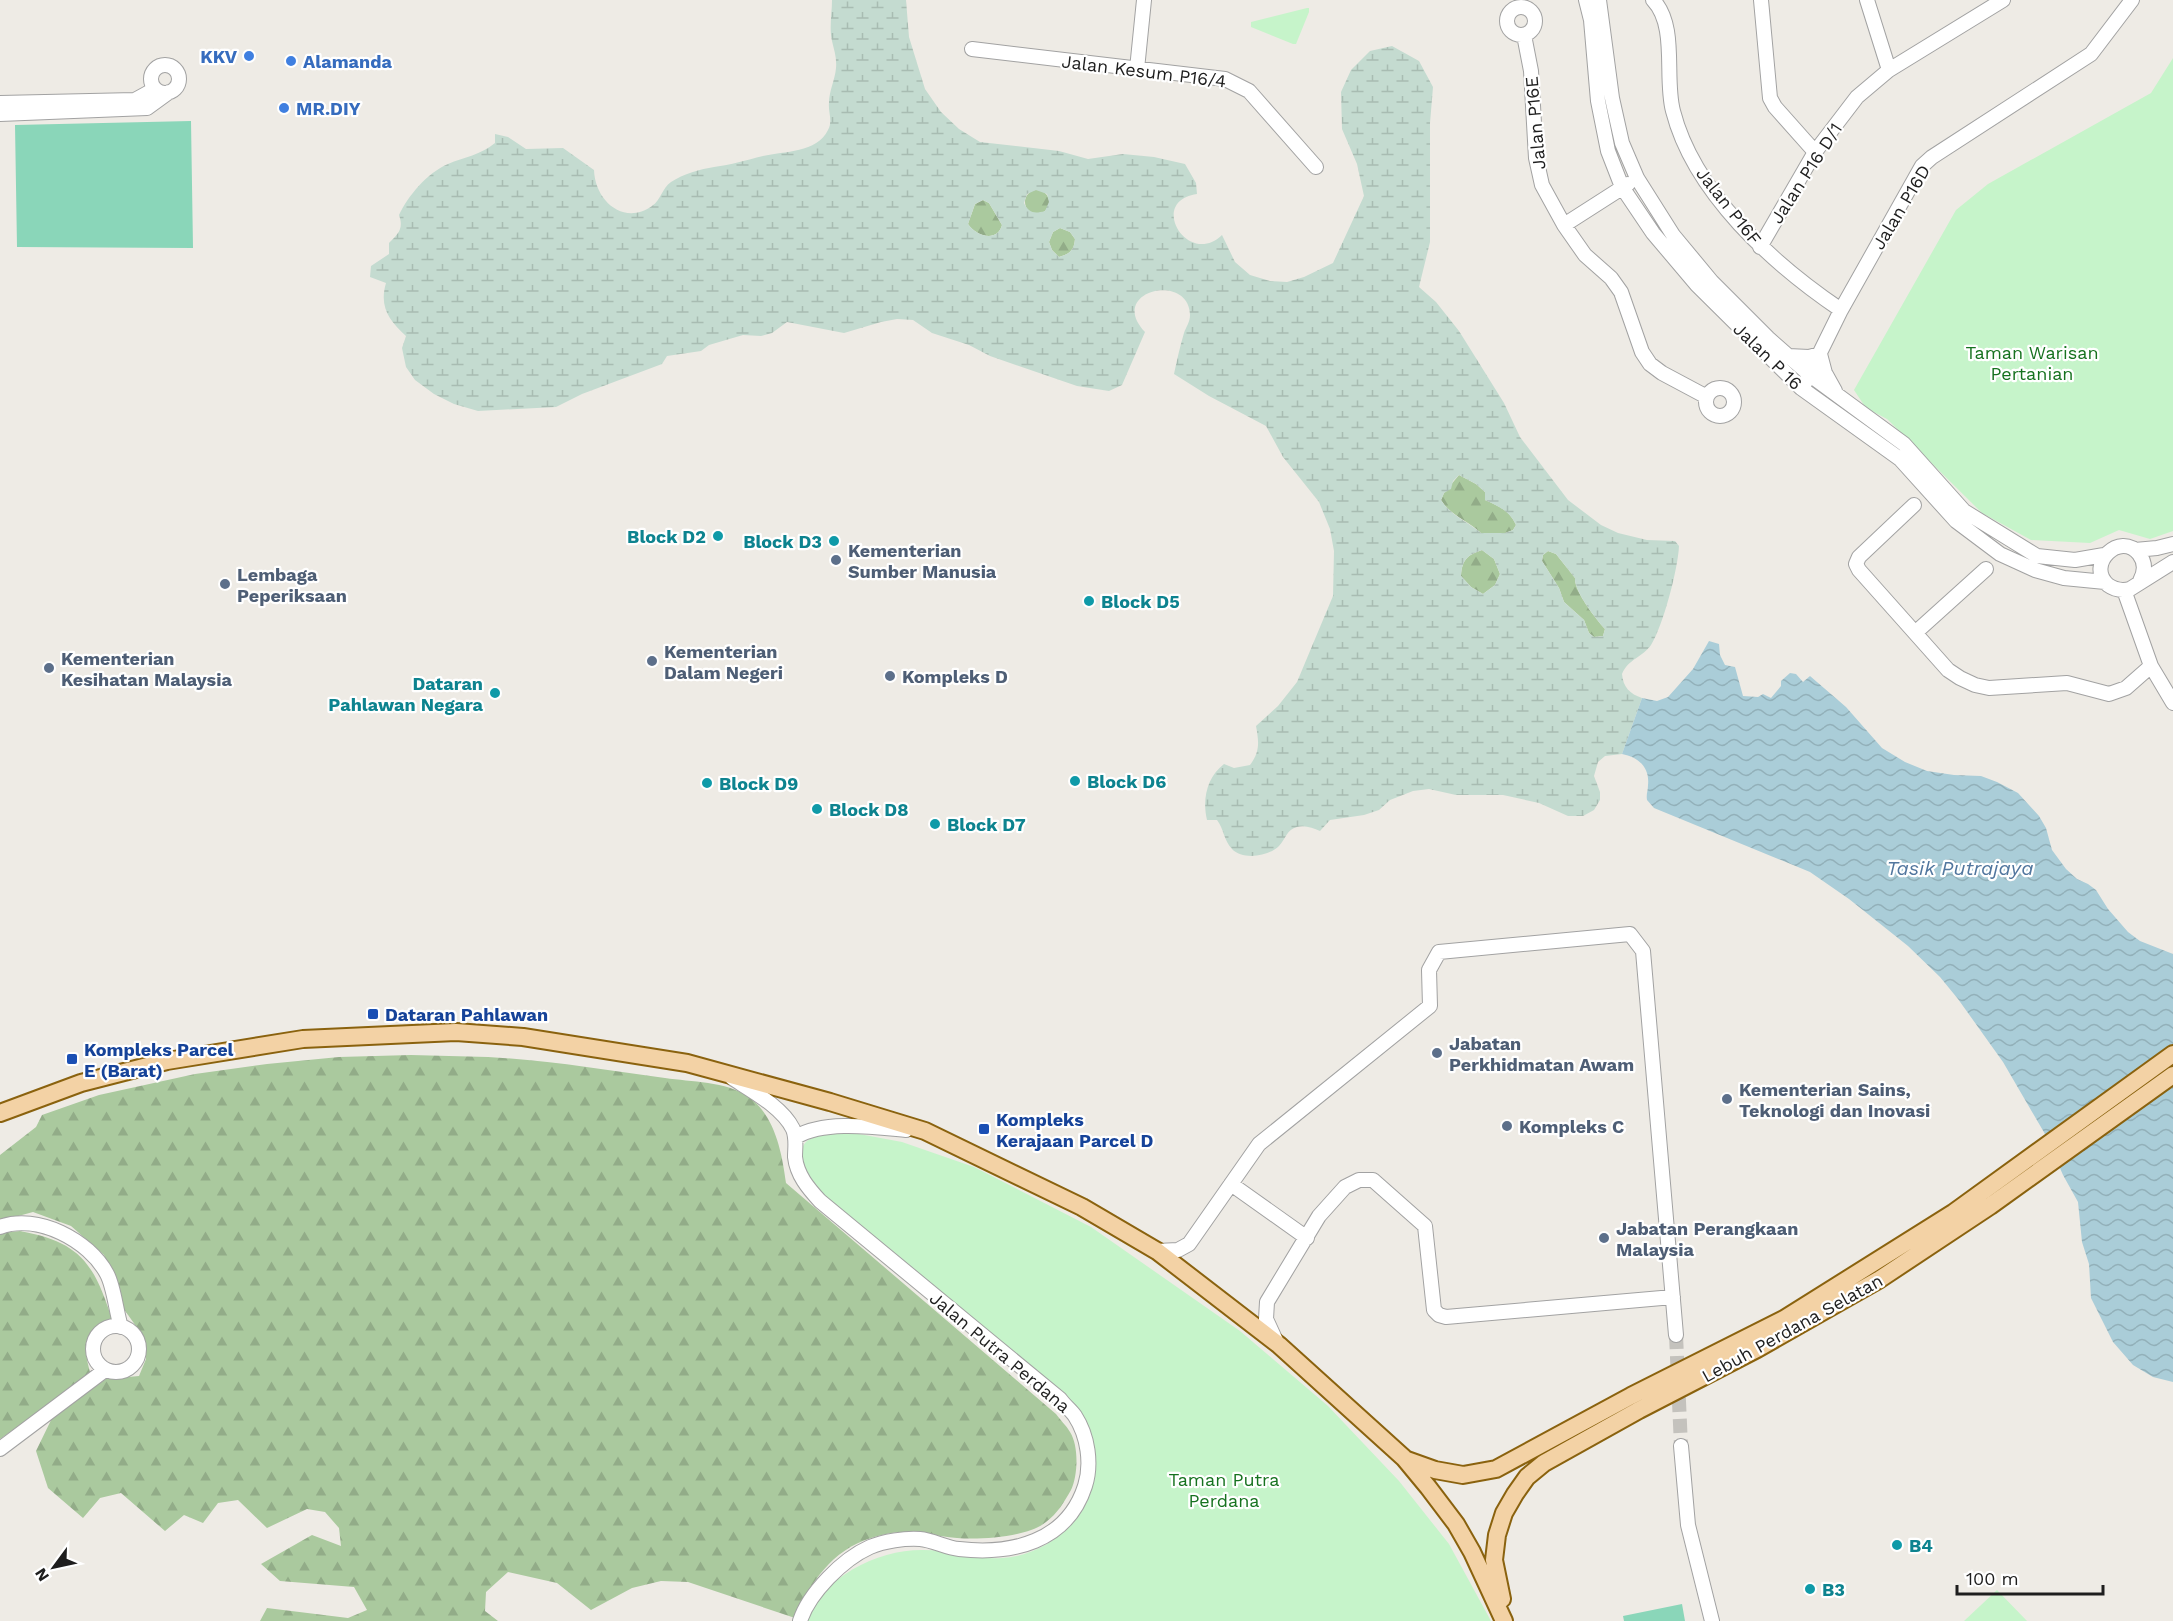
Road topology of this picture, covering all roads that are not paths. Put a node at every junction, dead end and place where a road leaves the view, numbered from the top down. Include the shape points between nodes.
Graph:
1 (1144, 0) edge
2 (1586, 0) edge
3 (1599, 0) edge
4 (1653, 0) edge
5 (1761, 0) edge
6 (1867, 0) edge
7 (2003, 0) edge
8 (2132, 0) edge
9 (1524, 35) dead end
10 (972, 50) dead end
11 (1137, 69) junction
12 (1889, 70) junction
13 (155, 89) junction
14 (170, 92) junction
15 (0, 103) edge
16 (0, 114) edge
17 (1815, 152) junction
18 (1316, 167) dead end
19 (1636, 178) junction
20 (1622, 187) junction
21 (1564, 225) junction
22 (1760, 247) junction
23 (1841, 310) junction
24 (1820, 354) junction
25 (1788, 357) junction
26 (1810, 375) junction
27 (1801, 388) junction
28 (1707, 397) dead end
29 (1839, 398) junction
30 (1914, 505) dead end
31 (2173, 544) edge
32 (2135, 550) junction
33 (2104, 555) junction
34 (2173, 562) edge
35 (1986, 569) dead end
36 (2140, 581) junction
37 (2105, 582) junction
38 (2124, 591) junction
39 (1915, 633) junction
40 (2151, 666) junction
41 (2173, 703) edge
42 (2173, 1054) edge
43 (728, 1075) junction
44 (2173, 1075) edge
45 (0, 1113) edge
46 (925, 1131) junction
47 (796, 1137) junction
48 (1231, 1184) junction
49 (1986, 1199) junction
50 (0, 1227) edge
51 (1307, 1238) junction
52 (1157, 1251) junction
53 (1673, 1297) junction
54 (121, 1327) junction
55 (1676, 1335) tunnel mouth
56 (1279, 1346) junction
57 (105, 1370) junction
58 (1681, 1446) tunnel mouth
59 (0, 1449) edge
60 (1404, 1458) junction
61 (800, 1621) edge
62 (1506, 1621) edge
63 (1712, 1621) edge

1 - 11 street
2 - 20 street, Jalan P 16 via 1598,101 1606,141
3 - 19 street, Jalan P 16 via 1612,98 1622,143
4 - 22 street, Jalan P16F via 1660,7 1667,30 1672,109 1687,150 1709,187
5 - 17 street via 1770,98
6 - 12 street
7 - 12 street, Jalan P16 D/1
8 - 23 street, Jalan P16D via 2091,54 1922,166
9 - 21 street, Jalan P16E via 1531,71 1536,159 1542,185
10 - 11 street, Jalan Kesum P16/4
11 - 18 street, Jalan Kesum P16/4 via 1226,79 1239,84
12 - 17 street, Jalan P16 D/1 via 1857,97
13 - 14 street
13 - 14 street via 151,83 154,70 172,66 179,77
13 - 15 street via 135,100
14 - 16 street via 147,108
17 - 22 street, Jalan P16 D/1
19 - 20 street
19 - 25 street, Jalan P 16 via 1673,235 1712,282
20 - 21 street
20 - 27 street, Jalan P 16 via 1697,285
21 - 28 street, Jalan P16E via 1585,255 1621,292 1650,364
22 - 23 street, Jalan P16F via 1805,286
23 - 24 street, Jalan P16D
24 - 25 street
24 - 26 street, Jalan P16D
24 - 29 street
25 - 26 street, Jalan P 16
26 - 27 street, Jalan P16D
26 - 29 street, Jalan P 16
27 - 37 street, Jalan P 16 via 1900,459 1956,521 2000,554 2064,578
29 - 33 street, Jalan P 16 via 1904,444 1964,511 2037,556 2075,560
30 - 39 street via 1856,564
31 - 32 street, Jalan P 16
32 - 33 street, Jalan P 16 via 2122,546
32 - 36 street via 2143,561
33 - 37 street via 2100,569
34 - 36 street
35 - 39 street
36 - 38 street
37 - 38 street, Jalan P 16
38 - 40 street
39 - 40 street via 1948,670 1989,688 2067,683 2109,694 2126,688
40 - 41 street
42 - 49 main road, Lebuh Perdana Selatan
43 - 45 main road via 687,1063 523,1037 456,1032 303,1039 127,1070
43 - 46 main road
43 - 47 street via 783,1116
44 - 49 main road, Lebuh Perdana Selatan
46 - 47 street via 842,1127
46 - 52 main road via 1082,1207
47 - 61 street, Jalan Putra Perdana via 795,1158 801,1178 820,1201 1060,1399 1075,1416 1089,1457 1089,1475 1083,1492 1052,1533 1012,1549 958,1549 920,1539 871,1547 848,1561 814,1593
48 - 51 street
48 - 52 street via 1189,1244 1169,1252
48 - 53 street via 1259,1144 1430,1006 1429,970 1439,952 1630,934 1643,951
49 - 60 main road, Lebuh Perdana Selatan via 1784,1319 1496,1468 1463,1475
49 - 62 main road, Lebuh Perdana Selatan via 1880,1280 1544,1463 1527,1477 1504,1513 1495,1547
50 - 54 street via 30,1223 74,1239 106,1272
51 - 53 street via 1319,1216 1345,1187 1359,1180 1373,1180 1425,1226 1434,1310 1439,1315
51 - 56 street via 1267,1302 1266,1319
52 - 56 main road
53 - 55 street
54 - 57 street via 100,1332 93,1344 95,1359
54 - 57 street via 129,1330 138,1342 137,1358 128,1370
56 - 60 main road
57 - 59 street
58 - 63 street via 1688,1526
60 - 62 main road via 1456,1524

